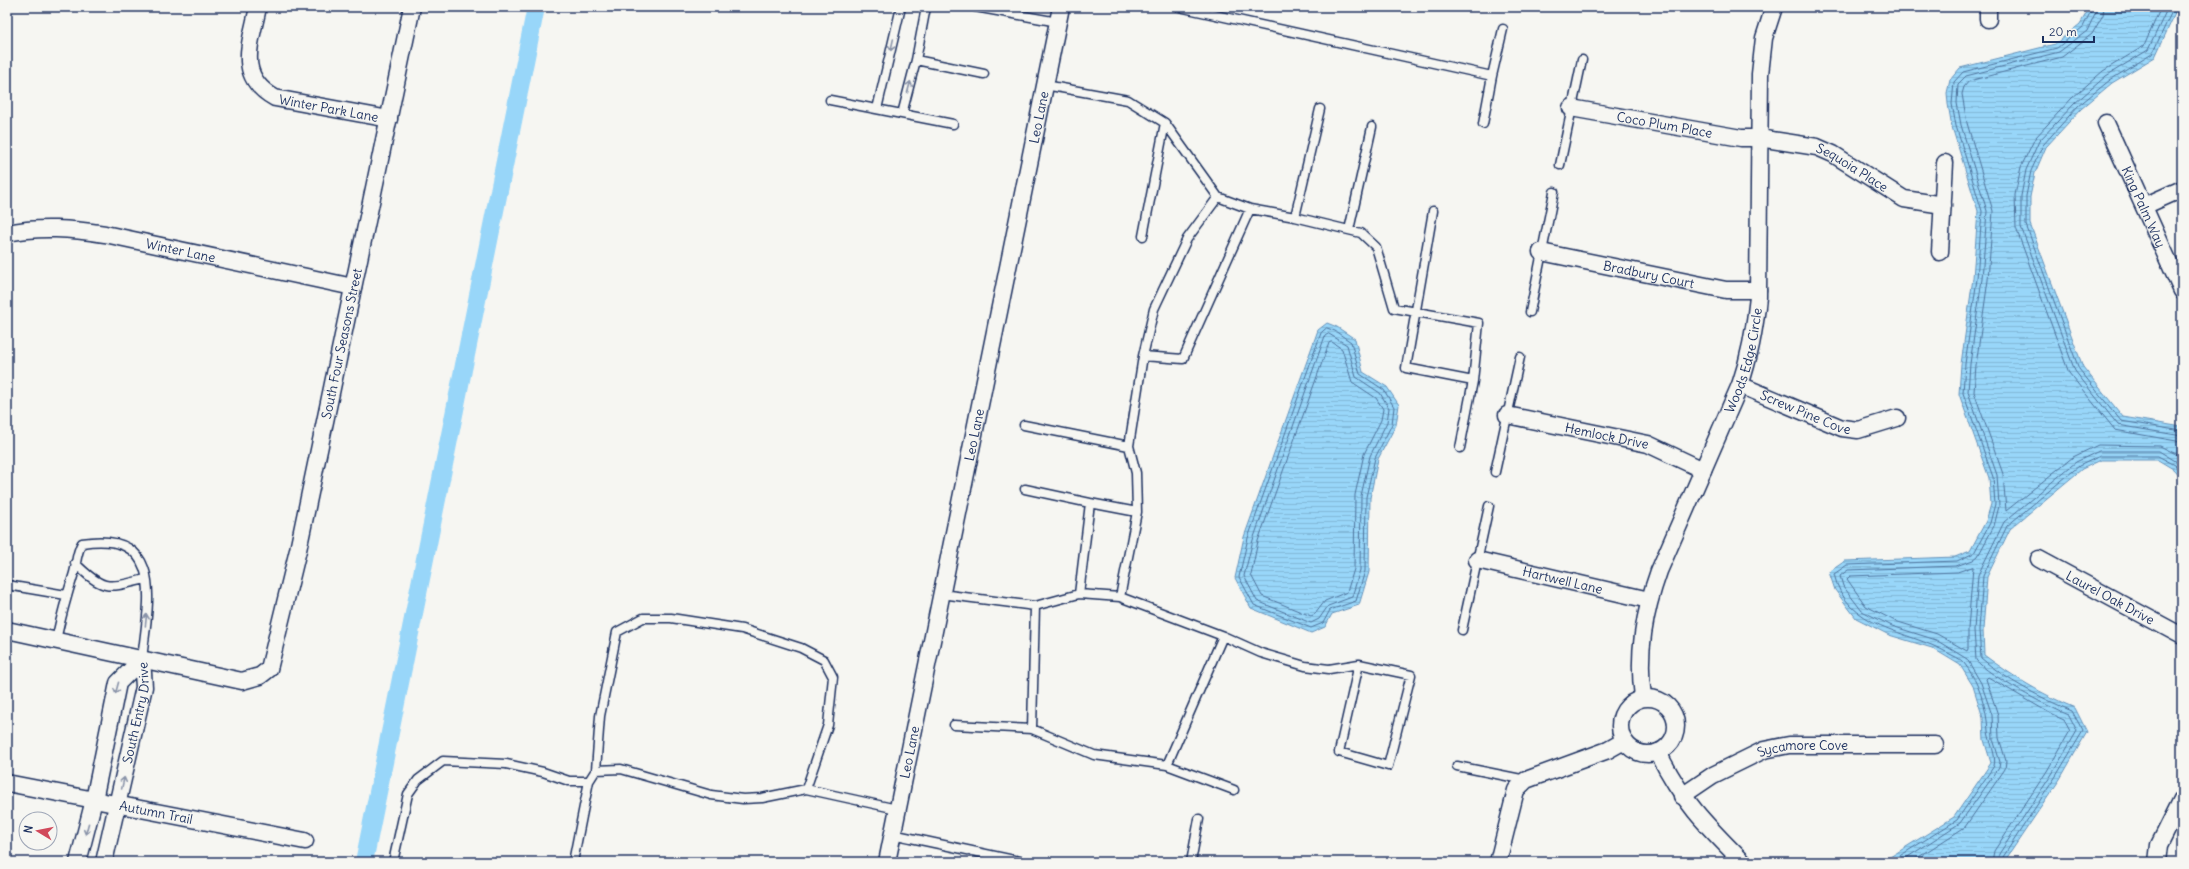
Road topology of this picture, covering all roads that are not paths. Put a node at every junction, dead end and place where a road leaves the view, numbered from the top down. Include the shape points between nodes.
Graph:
1 (258, 7) edge
2 (412, 7) edge
3 (901, 7) edge
4 (926, 7) edge
5 (975, 7) edge
6 (1179, 7) edge
7 (1774, 7) edge
8 (1059, 15) edge
9 (1503, 29) dead end
10 (916, 60) junction
11 (1582, 60) dead end
12 (984, 74) dead end
13 (1492, 76) junction
14 (1045, 85) junction
15 (830, 100) dead end
16 (1571, 108) junction
17 (877, 109) junction
18 (1320, 109) dead end
19 (902, 114) junction
20 (389, 119) junction
21 (1165, 123) junction
22 (2106, 123) dead end
23 (953, 124) dead end
24 (1483, 124) dead end
25 (1372, 127) dead end
26 (1759, 138) junction
27 (1945, 163) dead end
28 (1560, 165) dead end
29 (2182, 189) edge
30 (1554, 192) dead end
31 (1218, 197) junction
32 (1943, 205) junction
33 (2144, 206) junction
34 (1250, 209) junction
35 (1433, 211) dead end
36 (1295, 217) junction
37 (1349, 230) junction
38 (7, 233) edge
39 (1143, 236) dead end
40 (1541, 252) junction
41 (1940, 252) dead end
42 (353, 287) junction
43 (1758, 290) junction
44 (2182, 291) edge
45 (1415, 312) junction
46 (1530, 312) dead end
47 (1143, 356) junction
48 (1520, 357) dead end
49 (1473, 381) junction
50 (1740, 385) junction
51 (1507, 414) junction
52 (1896, 418) dead end
53 (1024, 424) dead end
54 (1129, 446) junction
55 (1460, 448) dead end
56 (1703, 470) junction
57 (1495, 472) dead end
58 (1025, 489) dead end
59 (1090, 503) junction
60 (1489, 506) dead end
61 (1137, 512) junction
62 (2038, 559) dead end
63 (1477, 560) junction
64 (76, 563) junction
65 (146, 579) junction
66 (7, 585) edge
67 (941, 594) junction
68 (1078, 594) junction
69 (66, 595) junction
70 (1120, 597) junction
71 (1649, 600) junction
72 (1036, 606) junction
73 (7, 630) edge
74 (1462, 630) dead end
75 (1223, 636) junction
76 (2182, 636) edge
77 (56, 640) junction
78 (142, 659) junction
79 (1359, 664) junction
80 (1643, 697) junction
81 (954, 725) dead end
82 (1032, 729) junction
83 (1624, 741) junction
84 (1935, 745) dead end
85 (1658, 752) junction
86 (1167, 765) junction
87 (1457, 766) dead end
88 (596, 770) junction
89 (1526, 780) junction
90 (589, 781) junction
91 (7, 782) edge
92 (806, 789) junction
93 (1234, 790) dead end
94 (1682, 796) junction
95 (2182, 799) edge
96 (94, 800) junction
97 (118, 805) junction
98 (897, 809) junction
99 (1199, 819) dead end
100 (892, 834) junction
101 (304, 841) dead end
102 (78, 862) edge
103 (104, 862) edge
104 (393, 862) edge
105 (572, 862) edge
106 (886, 862) edge
107 (1024, 862) edge
108 (1191, 862) edge
109 (1498, 862) edge
110 (1743, 862) edge
111 (2157, 862) edge

1 - 20 street, Winter Park Lane via 248,54 253,78 264,92 275,98
2 - 20 street, South Four Seasons Street
3 -> 17 lane
4 - 10 lane
5 - 8 lane
6 - 13 lane
7 - 26 street, Woods Edge Circle via 1764,38 1760,74
8 - 14 street, Leo Lane
9 - 13 lane
10 - 12 lane
19 -> 10 lane
11 - 16 lane
13 - 24 lane
14 - 21 lane via 1128,100
14 - 67 street, Leo Lane
15 - 17 lane
16 - 26 street, Coco Plum Place via 1741,138
16 - 28 lane
17 - 19 lane
18 - 36 lane
19 - 23 lane
20 - 42 street, South Four Seasons Street
21 - 31 lane
21 - 39 lane
22 - 33 street, King Palm Way
25 - 37 lane
26 - 32 street, Sequoia Place via 1817,147 1833,154 1904,199
26 - 43 street, Woods Edge Circle
27 - 32 street
29 - 33 street
30 - 40 lane
31 - 34 lane
31 - 47 lane via 1188,239 1154,309
32 - 41 street
33 - 44 street, King Palm Way
34 - 36 lane
34 - 47 lane via 1183,359
35 - 45 lane
36 - 37 lane
37 - 45 lane via 1361,233 1376,247 1394,308
38 - 42 street, Winter Lane via 37,229 78,230 105,234
40 - 43 street, Bradbury Court via 1726,290
40 - 46 lane
42 - 78 street, South Four Seasons Street via 298,550 269,669 260,676 242,681
43 - 50 street, Woods Edge Circle via 1756,327 1750,357
45 - 49 lane via 1479,323
45 - 49 lane via 1406,368
47 - 54 lane
48 - 51 lane
49 - 55 lane
50 - 52 street, Screw Pine Cove via 1842,428 1858,430
50 - 56 street, Woods Edge Circle
51 - 56 street, Hemlock Drive via 1648,444
51 - 57 lane
53 - 54 lane
54 - 61 lane via 1136,473
56 - 71 street, Woods Edge Circle
58 - 59 lane
59 - 61 lane
59 - 68 lane
60 - 63 lane
61 - 70 lane
62 - 76 street, Laurel Oak Drive
63 - 71 street, Hartwell Lane
63 - 74 lane
64 - 65 lane via 100,585 116,586
64 - 65 lane via 82,543 100,540 119,543 131,548 144,565
64 - 69 lane
78 -> 65 lane via 148,604
66 - 69 lane
67 - 72 lane
67 - 98 street, Leo Lane
68 - 70 lane
68 - 72 lane
69 - 77 lane
70 - 75 lane
71 - 80 street, Woods Edge Circle via 1640,659
72 - 82 lane
73 - 77 street
75 - 79 lane via 1261,653 1305,666 1329,669
75 - 86 lane
77 - 78 street
78 -> 96 street, South Entry Drive via 118,683
97 -> 78 street, South Entry Drive via 144,687
79 - 79 lane via 1411,675 1388,766 1339,752
80 - 83 street via 1629,704 1620,718 1620,734
80 - 85 street via 1655,698 1666,704 1675,718 1675,734 1665,748
81 - 82 lane
82 - 86 lane via 1094,755
83 - 85 street via 1635,751 1650,754
83 - 89 street via 1608,750
84 - 94 street, Sycamore Cove via 1788,745 1764,750 1713,775
85 - 94 street
86 - 93 lane
87 - 89 lane
88 - 90 lane
88 - 92 lane via 621,769 711,796 743,799
88 - 92 lane via 600,716 617,632 643,618 671,618 742,629 801,648 824,660 833,677 828,725
89 - 109 street via 1516,790
90 - 104 lane via 569,781 506,764 443,761 418,780 408,794
90 - 105 lane
91 - 96 street, Autumn Trail
92 - 98 lane
94 - 110 street via 1705,824
95 - 111 street via 2159,845
96 - 97 street, Autumn Trail
96 -> 102 street, South Entry Drive
97 - 101 street, Autumn Trail
97 - 103 street, South Entry Drive
98 - 100 street, Leo Lane
99 - 108 lane
100 - 106 street, Leo Lane
100 - 107 lane

